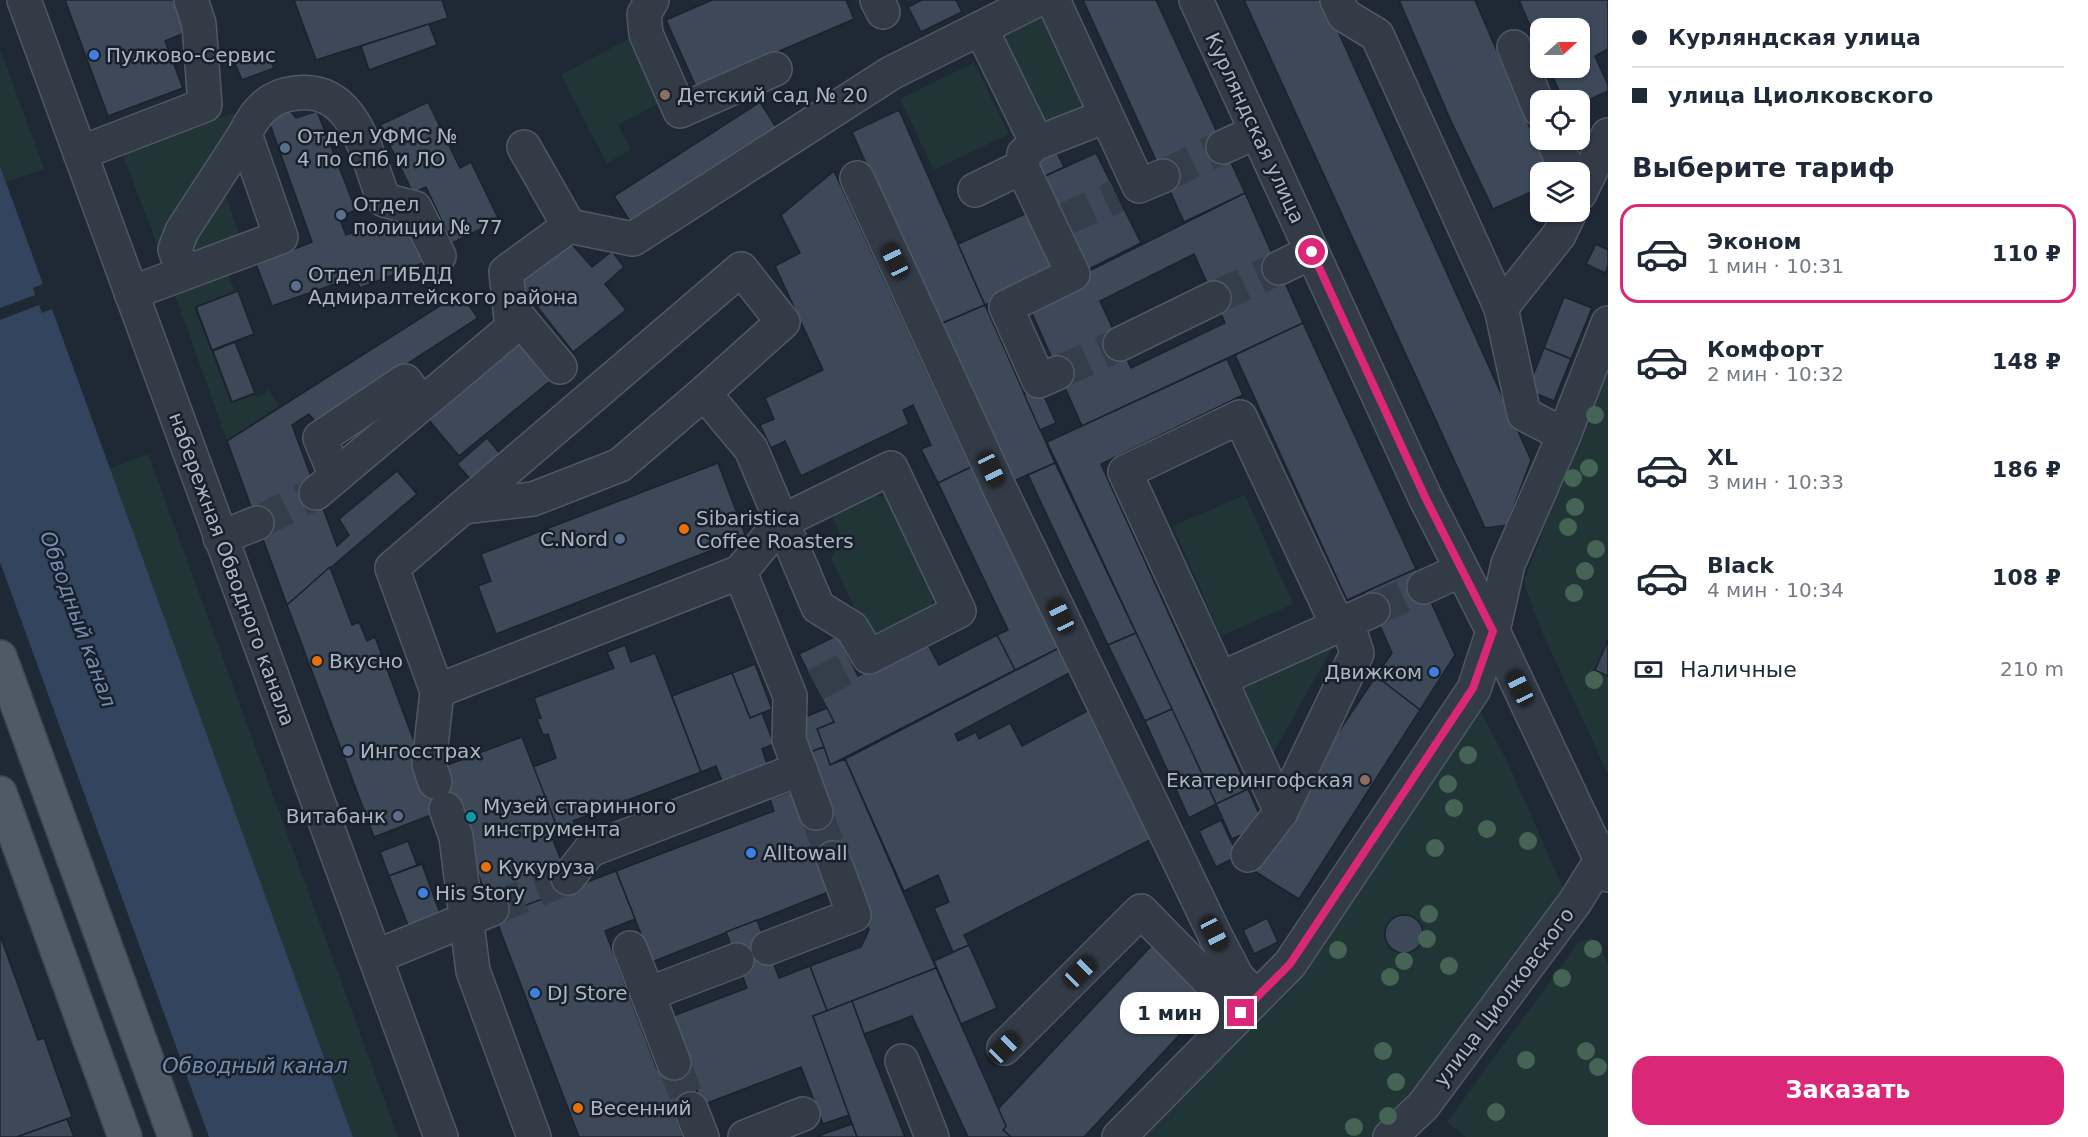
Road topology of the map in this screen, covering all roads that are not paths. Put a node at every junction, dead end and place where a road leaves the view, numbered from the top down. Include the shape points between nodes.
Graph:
1 (24, 0) edge
2 (652, 0) edge
3 (1037, 0) edge
4 (1053, 0) edge
5 (1196, 0) edge
6 (1337, 0) edge
7 (200, 8) edge
8 (981, 29) junction
9 (1514, 47) dead end
10 (775, 69) dead end
11 (1532, 90) edge
12 (1106, 116) junction
13 (1256, 132) junction
14 (245, 134) junction
15 (1608, 135) edge
16 (524, 147) dead end
17 (1223, 147) tunnel mouth
18 (80, 153) junction
19 (1030, 155) junction
20 (1590, 163) edge
21 (857, 178) dead end
22 (1139, 186) dead end
23 (975, 190) dead end
24 (1565, 222) edge
25 (569, 226) junction
26 (1312, 252) junction
27 (439, 256) dead end
28 (1279, 268) tunnel mouth
29 (183, 273) junction
30 (131, 293) junction
31 (1214, 298) tunnel mouth
32 (510, 307) junction
33 (1501, 308) junction
34 (1608, 323) edge
35 (1120, 344) tunnel mouth
36 (560, 367) dead end
37 (1057, 373) tunnel mouth
38 (704, 393) junction
39 (1564, 435) junction
40 (326, 485) tunnel mouth
41 (463, 507) junction
42 (781, 522) junction
43 (257, 523) tunnel mouth
44 (220, 538) junction
45 (1461, 570) junction
46 (740, 572) junction
47 (1424, 587) tunnel mouth
48 (1353, 619) junction
49 (1493, 631) junction
50 (0, 657) edge
51 (1220, 679) junction
52 (437, 692) junction
53 (800, 769) junction
54 (0, 793) edge
55 (1281, 812) junction
56 (816, 813) tunnel mouth
57 (1248, 855) dead end
58 (833, 858) tunnel mouth
59 (1606, 861) edge
60 (568, 878) tunnel mouth
61 (480, 914) junction
62 (630, 948) dead end
63 (768, 948) dead end
64 (375, 957) junction
65 (737, 960) dead end
66 (648, 994) junction
67 (1248, 1005) junction
68 (1004, 1048) dead end
69 (902, 1060) dead end
70 (674, 1063) tunnel mouth
71 (803, 1114) dead end
72 (1394, 1136) edge
73 (125, 1137) edge
74 (175, 1137) edge
75 (441, 1137) edge
76 (534, 1137) edge
77 (745, 1137) edge
78 (932, 1137) edge
79 (1119, 1137) edge

1 - 18 street, набережная Обводного канала
2 - 10 street via 644,14 646,34 680,111
3 - 8 street
4 - 12 street
5 - 13 street, Курляндская улица
6 - 33 street via 1344,15 1377,35
7 - 18 street via 205,105
8 - 19 street
8 - 25 street via 891,73 633,239
9 - 11 street
12 - 19 street
12 - 22 street
13 - 17 street
13 - 26 street, Курляндская улица
14 - 27 street via 256,112 269,100 304,92 338,101 350,116 384,200 415,208
14 - 29 street via 182,231 176,249
14 - 29 street via 281,237
15 - 20 street
16 - 25 street
18 - 30 street, набережная Обводного канала
19 - 23 street
19 - 37 street via 1073,273 1006,307 1039,381
21 - 67 street via 1000,489 1238,977
24 - 33 street via 1559,236
25 - 32 street via 506,272
26 - 28 street
26 - 45 street, Курляндская улица
29 - 30 street
30 - 44 street, набережная Обводного канала
31 - 35 street
32 - 36 street
32 - 40 street via 512,328
33 - 39 street via 1524,414
34 - 39 street
38 - 41 street via 620,465 533,499
38 - 41 street via 783,322 741,269
38 - 42 street via 751,449
39 - 49 street via 1508,564
41 - 52 street via 392,568
42 - 42 street via 818,607 852,628 861,661 959,611 891,468
42 - 46 street
43 - 44 street
44 - 64 street, набережная Обводного канала
45 - 47 street
45 - 49 street, Курляндская улица
46 - 52 street
46 - 53 street via 802,690 789,740
48 - 51 street
48 - 51 street via 1240,417 1125,472
48 - 55 street via 1357,653
49 - 59 street, Курляндская улица
49 - 67 street via 1473,688 1290,964
50 - 74 main road
51 - 55 street
52 - 61 street via 429,764
53 - 56 street
53 - 60 street via 590,850
54 - 73 main road
55 - 57 street
58 - 63 street via 854,915
59 - 72 street, улица Циолковского via 1423,1106
61 - 64 street
61 - 76 street via 473,971
62 - 66 street
64 - 75 street, набережная Обводного канала
65 - 66 street
66 - 70 street
67 - 68 street via 1141,911
67 - 79 street
69 - 78 street
71 - 77 street

